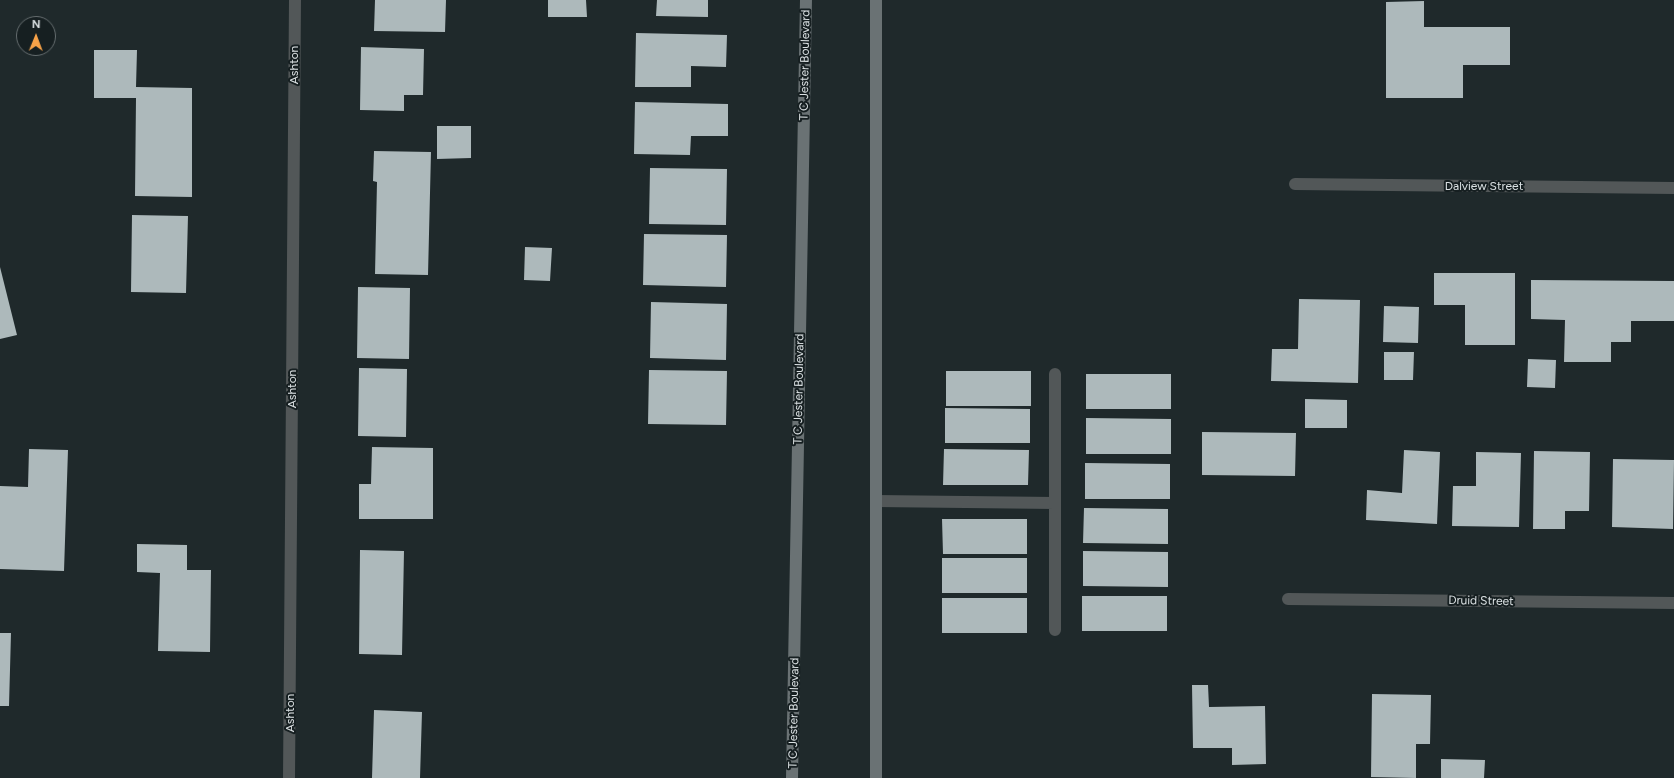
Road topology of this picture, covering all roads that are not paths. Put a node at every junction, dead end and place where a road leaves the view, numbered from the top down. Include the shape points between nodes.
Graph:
1 (295, 0) edge
2 (806, 0) edge
3 (876, 0) edge
4 (1295, 184) dead end
5 (1674, 188) edge
6 (1055, 374) dead end
7 (876, 502) junction
8 (1055, 503) junction
9 (1288, 599) dead end
10 (1674, 603) edge
11 (1055, 630) dead end
12 (290, 778) edge
13 (792, 778) edge
14 (876, 778) edge

1 - 12 street, Ashton
2 - 13 main road, T C Jester Boulevard
3 - 7 main road
4 - 5 street, Dalview Street
6 - 8 street
7 - 8 street
7 - 14 main road
8 - 11 street
9 - 10 street, Druid Street

